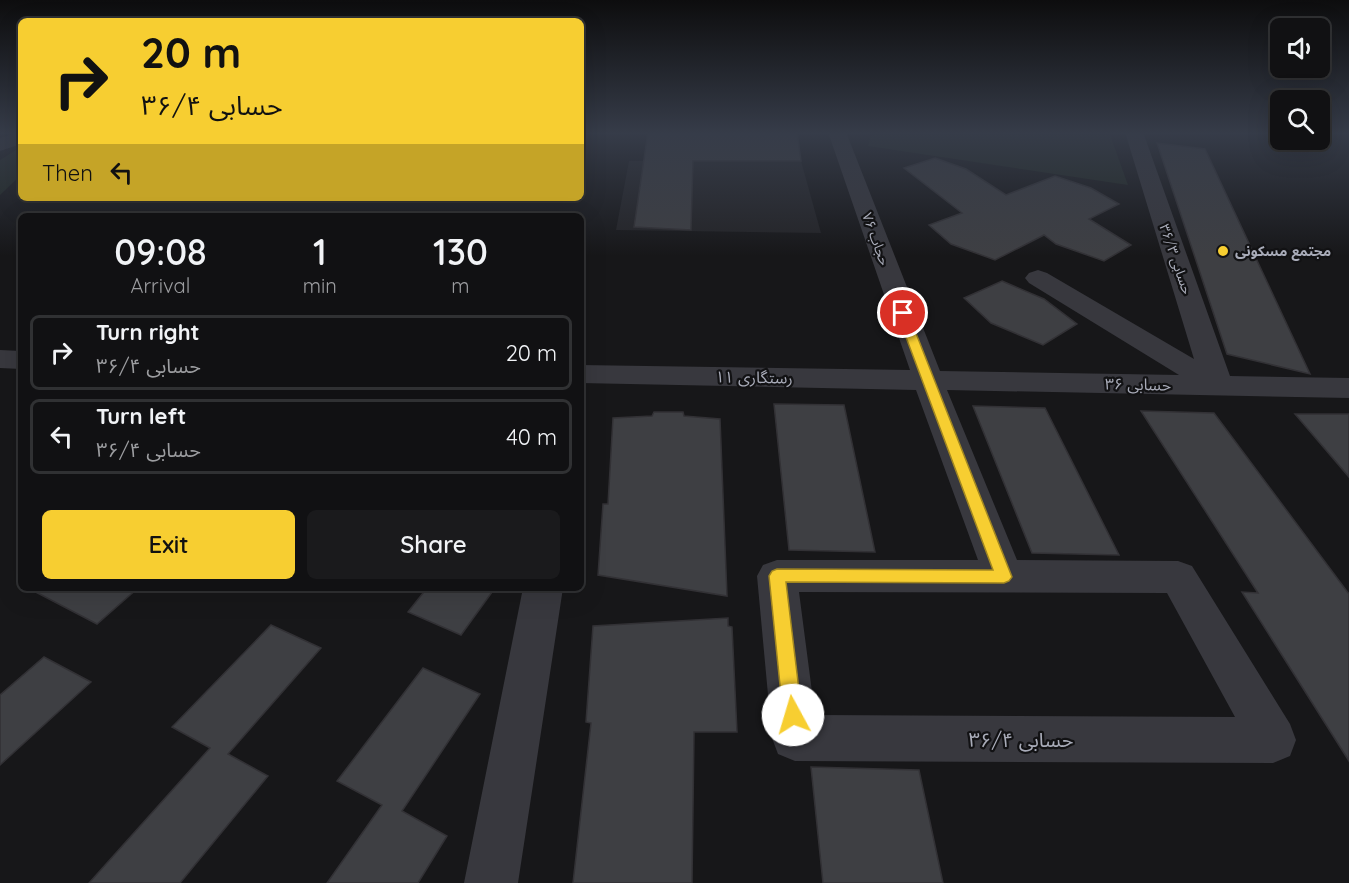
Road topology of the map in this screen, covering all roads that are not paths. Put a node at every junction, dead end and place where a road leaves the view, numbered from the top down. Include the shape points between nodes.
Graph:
1 (852, 173) edge
2 (1148, 173) edge
3 (1038, 278) dead end
4 (0, 359) edge
5 (18, 360) edge
6 (584, 374) edge
7 (927, 380) junction
8 (1218, 386) junction
9 (1349, 388) edge
10 (1004, 577) junction
11 (542, 591) edge
12 (491, 883) edge

1 - 7 street, حجاب ۷۶
2 - 8 street, حسابی ۳۶/۳
3 - 8 street
4 - 5 street
6 - 7 street, رستگاری ۱۱
7 - 8 street, حسابی ۳۶
7 - 10 street
8 - 9 street, حسابی ۳۶
10 - 10 street, حسابی ۳۶/۴ via 1178,577 1274,740 795,738 777,576
11 - 12 street

